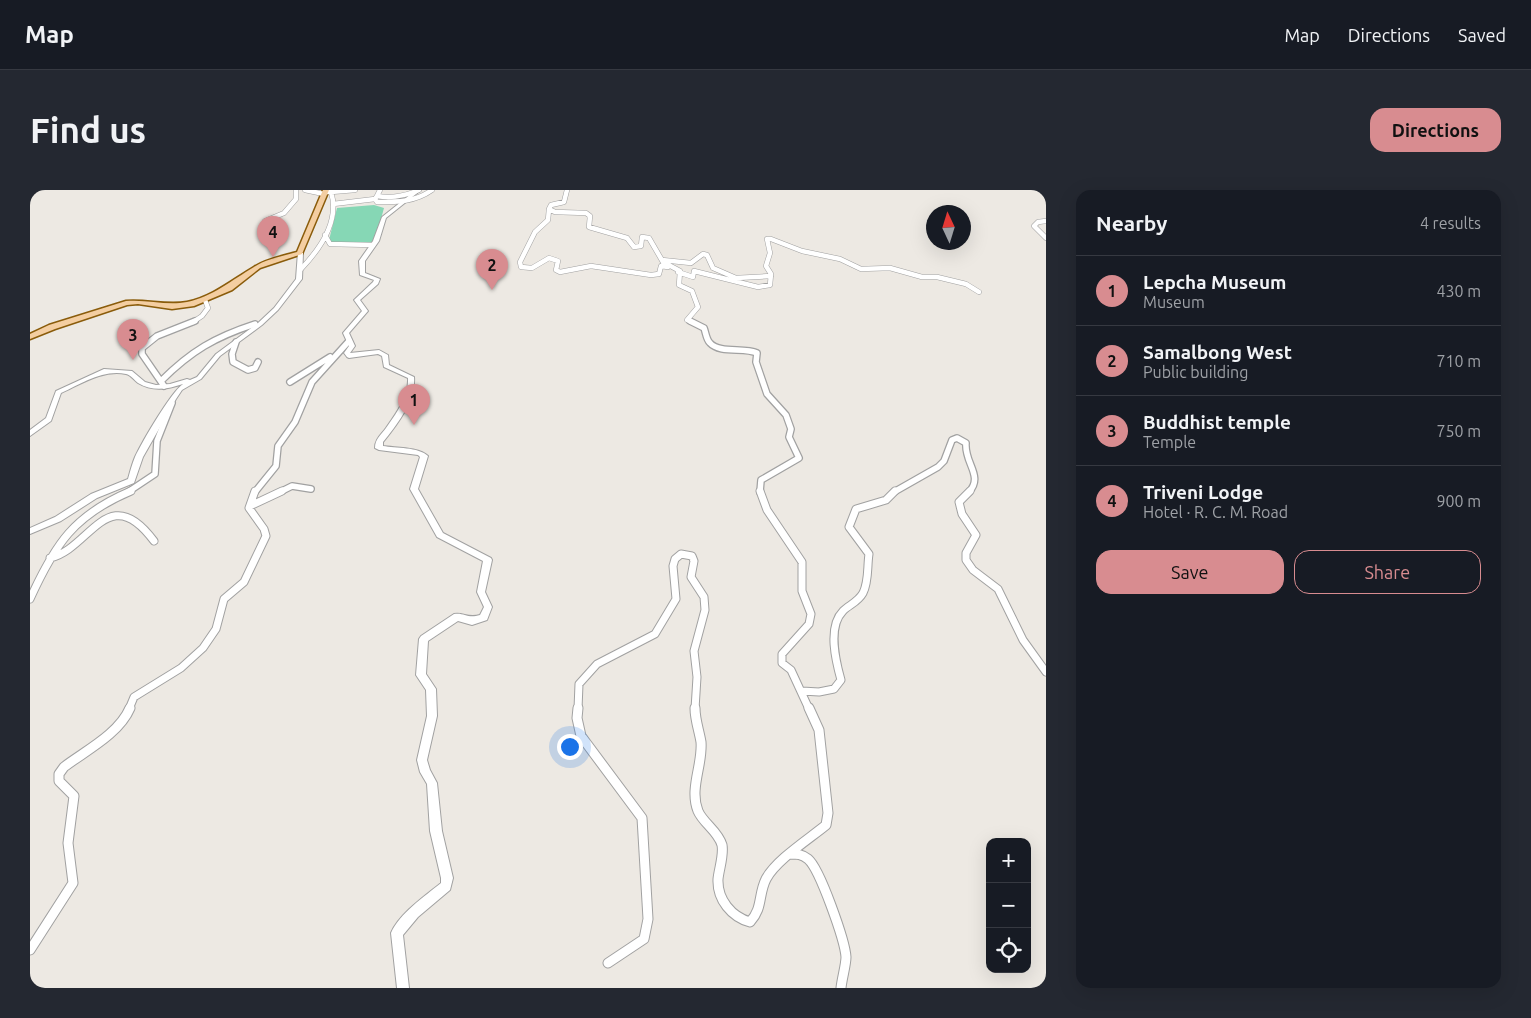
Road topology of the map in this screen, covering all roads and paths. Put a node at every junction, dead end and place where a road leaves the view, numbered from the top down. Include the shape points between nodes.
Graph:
1 (296, 190) edge
2 (306, 190) edge
3 (355, 190) edge
4 (380, 190) edge
5 (419, 190) edge
6 (432, 190) edge
7 (567, 190) edge
8 (328, 192) edge
9 (376, 197) junction
10 (403, 203) junction
11 (333, 204) junction
12 (549, 209) junction
13 (1046, 220) edge
14 (265, 221) dead end
15 (325, 234) junction
16 (1046, 238) edge
17 (372, 244) junction
18 (300, 253) junction
19 (662, 260) junction
20 (300, 270) junction
21 (680, 273) junction
22 (771, 276) junction
23 (980, 292) dead end
24 (205, 300) junction
25 (255, 324) dead end
26 (30, 337) edge
27 (349, 341) junction
28 (236, 342) junction
29 (333, 357) junction
30 (258, 362) dead end
31 (203, 373) junction
32 (290, 382) dead end
33 (162, 384) junction
34 (173, 398) junction
35 (30, 434) edge
36 (311, 489) dead end
37 (250, 506) junction
38 (30, 531) edge
39 (154, 541) dead end
40 (49, 558) junction
41 (30, 599) edge
42 (1046, 672) edge
43 (802, 690) junction
44 (789, 854) junction
45 (30, 950) edge
46 (608, 963) dead end
47 (404, 988) edge
48 (841, 988) edge

1 - 14 street via 296,199 284,213
2 - 8 street
3 - 8 street
4 - 9 street
5 - 9 street via 403,196
5 - 10 street
6 - 10 street via 419,199
7 - 12 street via 564,202 551,205
8 - 11 street
8 - 18 main road
9 - 10 street via 377,202
9 - 11 street
10 - 17 street via 384,217 379,235
11 - 15 street via 333,219
12 - 19 street via 586,213 590,216 588,227 627,238 634,247 640,246 642,237 648,237
12 - 21 street via 550,218 535,232 522,254 521,267 532,268 549,258 558,261 556,270 560,272 595,266 652,275 659,274 661,266
13 - 16 street via 1034,226
15 - 17 street via 330,244
15 - 20 street via 312,260
17 - 27 street via 362,261 362,274 377,279 357,300 365,311 346,333
18 - 20 street
18 - 24 main road via 258,267
19 - 21 street
19 - 22 street via 691,263 703,254 707,255 713,268 736,278
20 - 28 street via 299,280 276,309
21 - 22 street via 688,277 693,276 694,271 701,272 758,287 770,285
21 - 43 street via 678,283 692,291 698,305 697,312 687,320 704,328 710,343 720,349 744,348 757,353 756,362 767,394 781,407 791,429 789,437 799,458 761,480 760,494 802,562 801,585 811,614 809,624 782,654 782,663 791,670
22 - 23 street via 766,266 770,253 767,239 840,259 861,269 890,268 922,277 937,277 966,284
24 - 26 main road via 172,307 126,303
24 - 33 street via 208,308 200,317 159,334 142,348 142,354
25 - 33 street via 211,338 184,357
27 - 29 street
27 - 47 street via 352,346 347,353 350,356 380,352 385,355 386,366 412,377 401,413 379,442 379,448 424,456 414,489 440,535 488,560 481,592 488,607 484,617 472,621 458,618 424,640 421,675 431,689 432,709 422,760 432,783 436,832 447,878 446,886 414,913 397,933
28 - 30 street via 233,362 248,370 255,368
28 - 31 street
29 - 32 street via 326,358
29 - 37 street via 312,382 295,422 278,446 276,466 255,491
31 - 33 street via 181,383
31 - 34 street
33 - 35 street via 153,387 140,384 130,372 104,371 58,392 49,419
34 - 38 street via 139,457 131,481 94,496 58,519
34 - 40 street via 158,441 155,474 145,483 105,502 80,519
36 - 37 street via 292,486
37 - 45 street via 264,528 263,546 244,582 224,599 216,628 204,648 181,668 134,697 126,717 118,726 59,774 59,781 74,796 68,843 73,883
39 - 40 street via 145,528 121,515 112,515 91,528 63,554
40 - 41 street
42 - 43 street via 1022,640 998,589 973,570 966,560 966,553 976,535 962,514 959,502 971,492 975,475 964,454 966,444 962,439 954,438 938,467 896,490 886,500 856,508 850,527 869,554 863,594 837,619 835,662 841,680 834,689 819,692
43 - 44 street via 819,730 828,813 826,826
44 - 46 street via 765,881 758,913 750,922 730,912 718,882 722,846 698,811 695,793 701,742 695,718 694,651 705,610 702,592 691,577 692,556 681,554 673,566 676,599 655,634 597,664 579,684 577,718 582,736 642,818 648,919 644,939
44 - 48 street via 801,854 810,860 821,881 844,944 846,960

